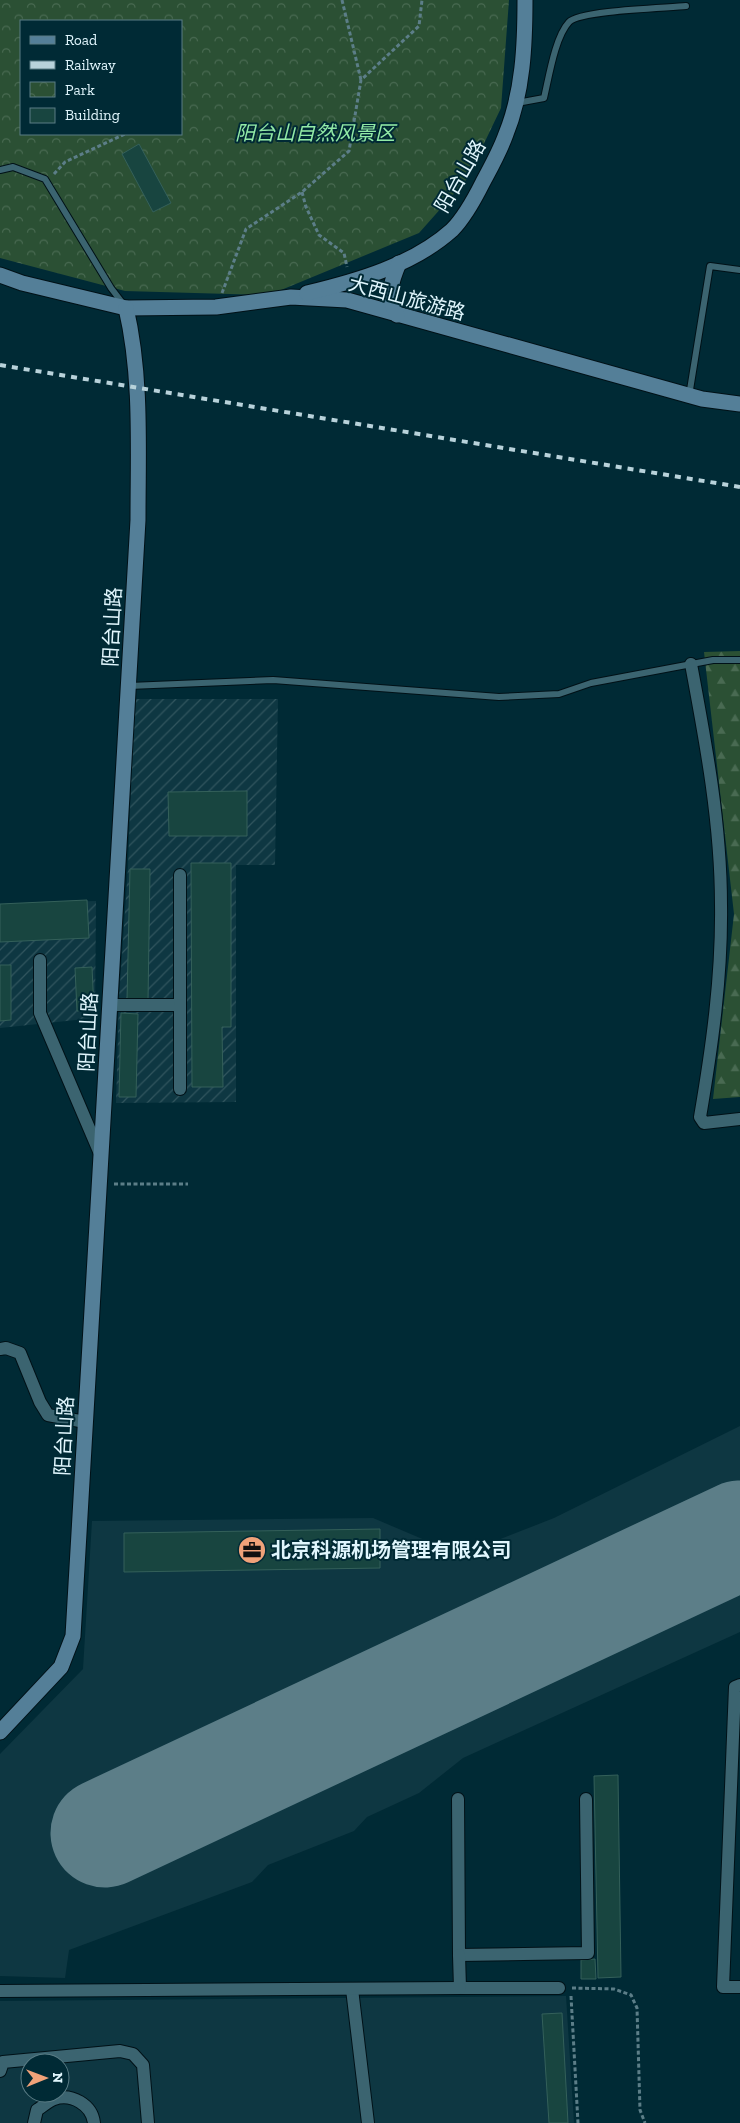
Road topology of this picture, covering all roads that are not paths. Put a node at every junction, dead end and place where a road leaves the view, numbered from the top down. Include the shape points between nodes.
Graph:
1 (525, 0) edge
2 (686, 6) dead end
3 (516, 103) junction
4 (0, 170) edge
5 (399, 263) junction
6 (740, 270) edge
7 (0, 276) edge
8 (291, 297) junction
9 (126, 308) junction
10 (397, 315) junction
11 (689, 396) junction
12 (740, 404) edge
13 (740, 660) edge
14 (691, 664) junction
15 (129, 686) junction
16 (180, 875) dead end
17 (40, 960) dead end
18 (180, 1004) junction
19 (109, 1005) junction
20 (180, 1089) dead end
21 (740, 1120) edge
22 (100, 1156) junction
23 (0, 1349) edge
24 (85, 1422) junction
25 (740, 1685) edge
26 (0, 1732) edge
27 (458, 1799) dead end
28 (586, 1799) dead end
29 (459, 1955) junction
30 (740, 1987) edge
31 (460, 1988) junction
32 (565, 1988) road end
33 (352, 1989) junction
34 (0, 1991) edge
35 (1, 2065) edge
36 (34, 2123) edge
37 (94, 2123) edge
38 (148, 2123) edge
39 (368, 2123) edge

1 - 3 street, 阳台山路 via 525,40
2 - 3 lane via 583,15 570,21 556,48 544,98
3 - 5 street, 阳台山路 via 502,143 474,200 453,229
4 - 9 lane via 13,167 45,179
5 - 8 street, 阳台山路 via 350,282
5 - 10 street via 390,297
6 - 11 lane via 710,266
7 - 9 street, 大西山旅游路
8 - 9 street, 大西山旅游路 via 216,307
8 - 10 street, 大西山旅游路 via 347,300
9 - 15 street, 阳台山路 via 133,336 138,409 138,492
10 - 11 street, 大西山旅游路
11 - 12 street, 大西山旅游路
13 - 14 lane
14 - 15 lane via 591,683 559,694 499,697 274,680
14 - 21 street via 715,798 721,905 714,1030 700,1117 704,1123
15 - 19 street, 阳台山路
16 - 18 street
17 - 22 street via 40,1013
18 - 19 street
18 - 20 street
19 - 22 street, 阳台山路
22 - 24 street, 阳台山路
23 - 24 street via 20,1353 48,1415
24 - 26 street, 阳台山路 via 73,1636 62,1667
25 - 30 street via 735,1687 723,1988
27 - 29 street
28 - 29 street via 588,1953
29 - 31 street
31 - 32 street
31 - 33 street
33 - 34 street
33 - 39 street
35 - 38 street via 120,2051 132,2054 143,2065
36 - 37 street via 37,2110 54,2099 70,2098 84,2103

